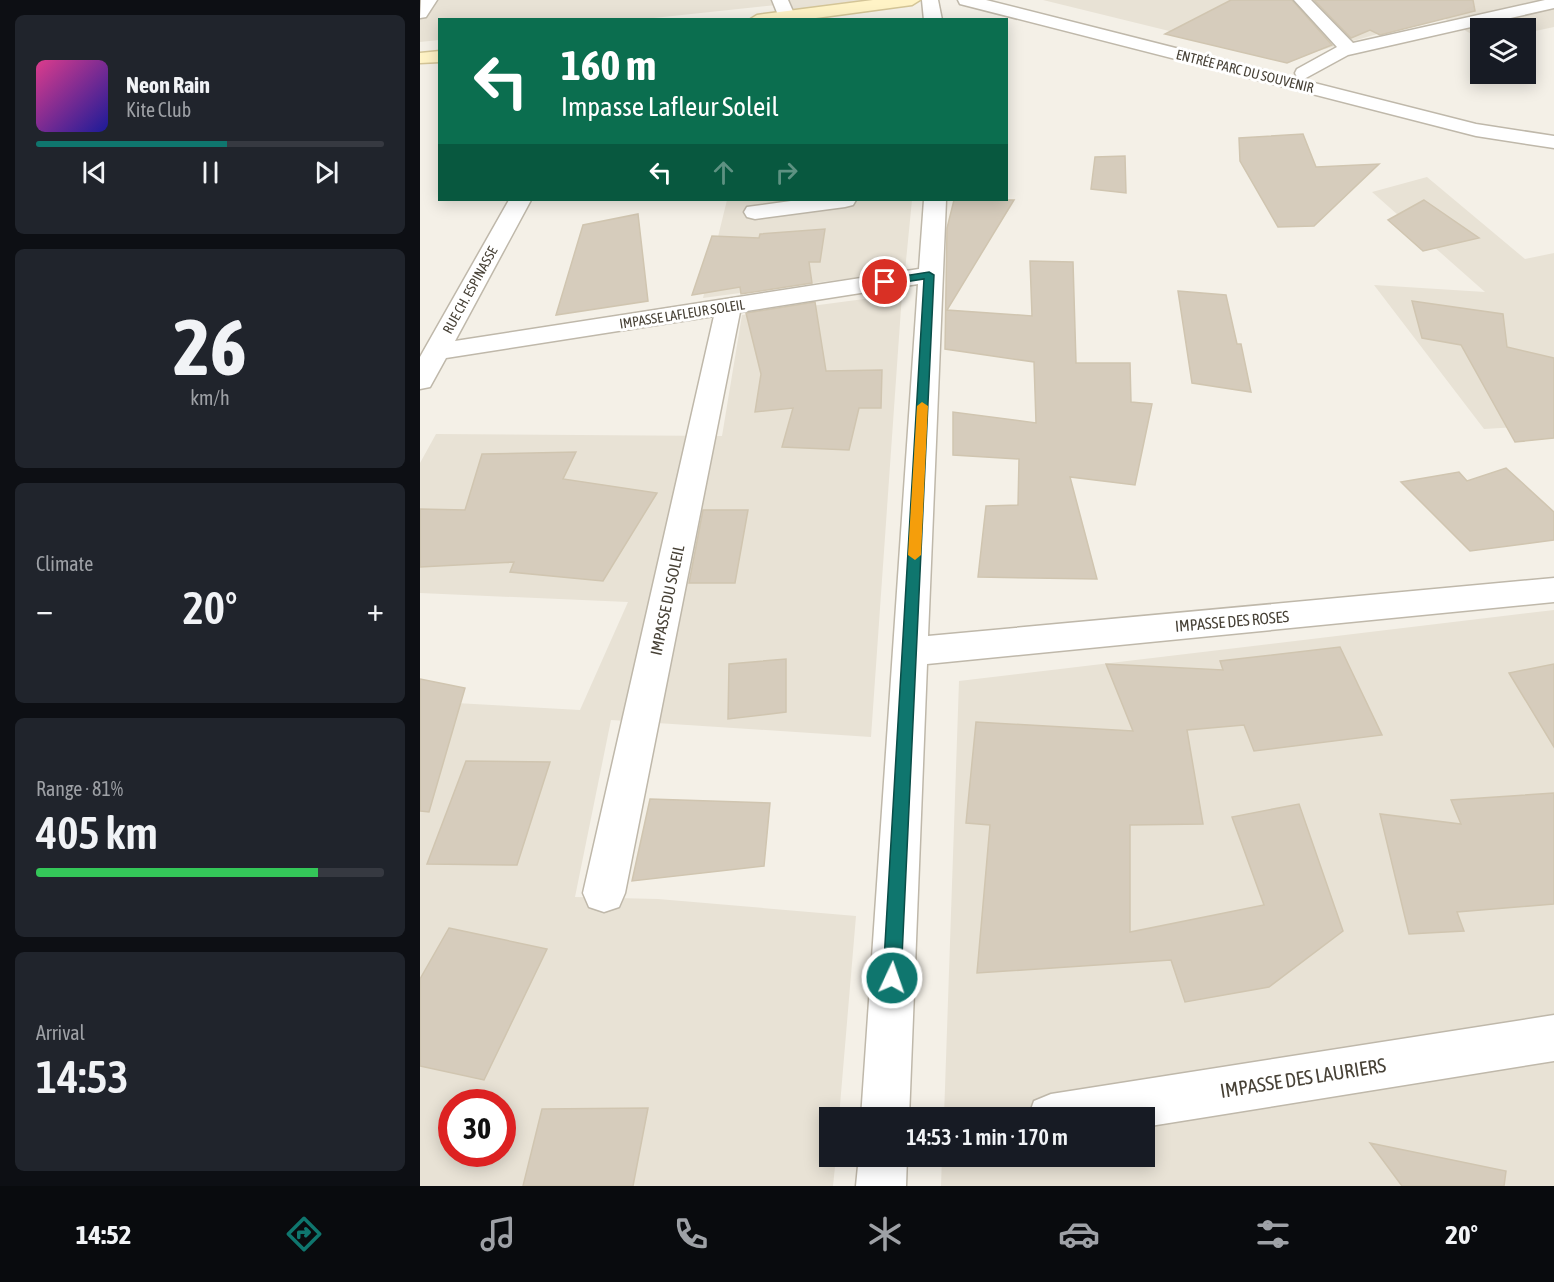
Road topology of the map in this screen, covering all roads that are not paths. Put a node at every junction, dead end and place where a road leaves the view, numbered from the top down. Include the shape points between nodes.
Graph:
1 (429, 0) edge
2 (912, 0) edge
3 (930, 0) edge
4 (966, 0) edge
5 (1015, 0) edge
6 (1302, 0) edge
7 (1554, 3) edge
8 (783, 8) edge
9 (420, 13) edge
10 (761, 18) edge
11 (933, 18) edge
12 (1349, 49) junction
13 (438, 56) edge
14 (420, 58) edge
15 (1304, 73) junction
16 (1524, 136) junction
17 (1554, 142) edge
18 (1554, 156) edge
19 (519, 201) edge
20 (838, 201) edge
21 (935, 201) edge
22 (755, 212) dead end
23 (929, 275) junction
24 (729, 306) junction
25 (436, 352) junction
26 (420, 381) edge
27 (1554, 590) edge
28 (909, 652) junction
29 (604, 893) dead end
30 (1554, 1038) edge
31 (886, 1107) edge
32 (1120, 1107) edge
33 (882, 1167) edge
34 (880, 1186) edge

1 - 9 street
2 - 8 main road
3 - 11 street
4 - 16 street, ENTRÉE PARC DU SOUVENIR via 1476,130
5 - 15 street, ENTRÉE PARC DU SOUVENIR
6 - 12 street
7 - 12 street
8 - 10 main road
12 - 15 street
13 - 14 main road
15 - 16 street, ENTRÉE PARC DU SOUVENIR via 1489,120
16 - 17 street, ENTRÉE PARC DU SOUVENIR
16 - 18 street
19 - 25 street, RUE CH. ESPINASSE
20 - 22 street
21 - 23 street
23 - 24 street, IMPASSE LAFLEUR SOLEIL
23 - 28 street
24 - 25 street, IMPASSE LAFLEUR SOLEIL
24 - 29 street, IMPASSE DU SOLEIL
25 - 26 street, RUE CH. ESPINASSE
27 - 28 street, IMPASSE DES ROSES
28 - 31 street
30 - 32 street, IMPASSE DES LAURIERS
33 - 34 street

